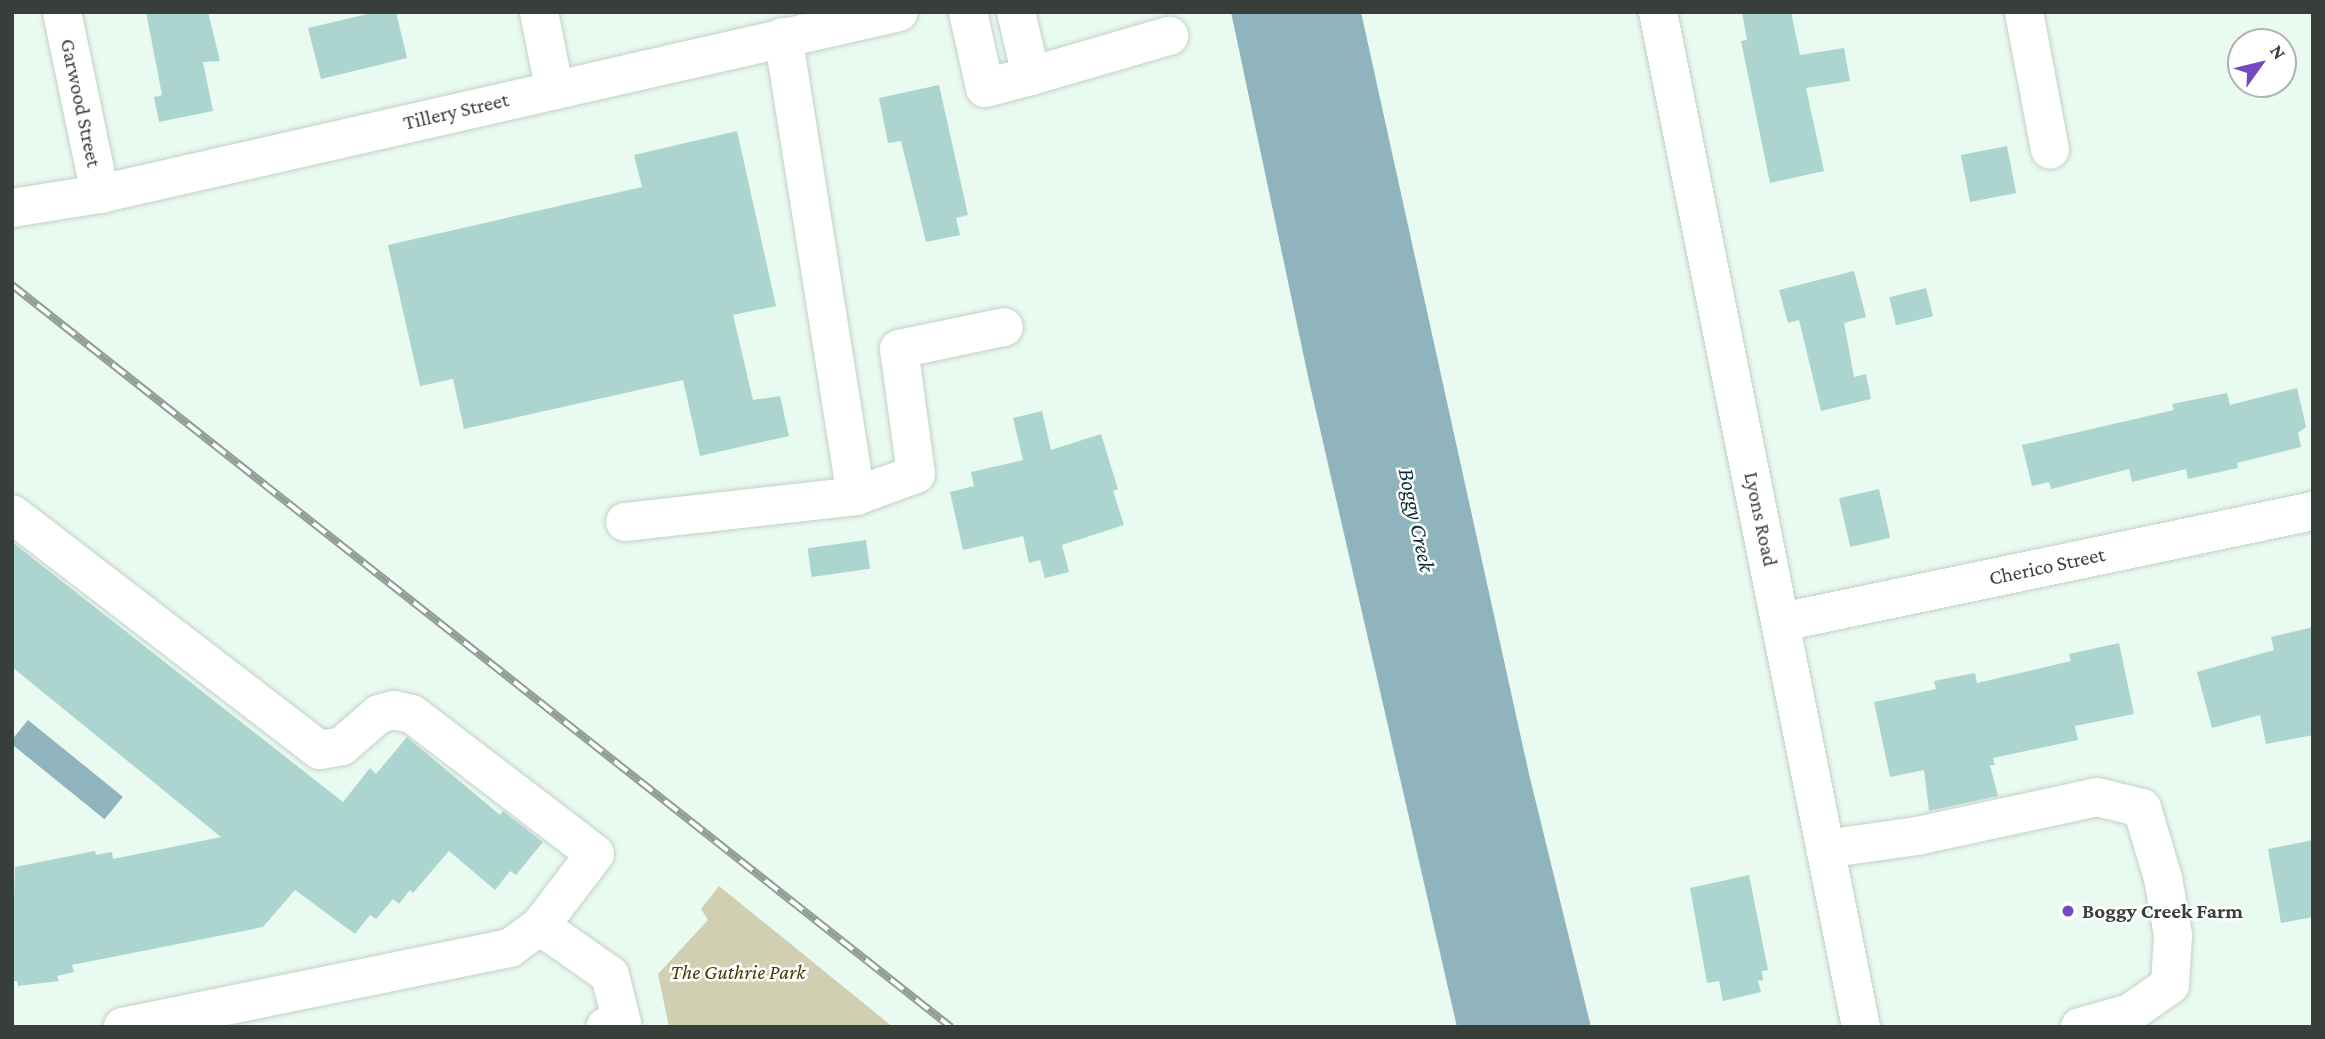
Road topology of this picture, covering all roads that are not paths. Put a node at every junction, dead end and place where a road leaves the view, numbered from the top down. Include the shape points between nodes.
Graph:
1 (62, 12) edge
2 (539, 12) edge
3 (899, 12) edge
4 (968, 12) edge
5 (1016, 12) edge
6 (1658, 12) edge
7 (2024, 12) edge
8 (1168, 36) dead end
9 (783, 37) junction
10 (1031, 76) junction
11 (554, 88) junction
12 (2050, 150) dead end
13 (100, 194) junction
14 (12, 208) edge
15 (1004, 327) dead end
16 (856, 496) junction
17 (2313, 511) edge
18 (12, 514) edge
19 (625, 522) dead end
20 (1782, 622) junction
21 (1825, 849) junction
22 (540, 926) junction
23 (122, 1027) edge
24 (605, 1027) edge
25 (1861, 1027) edge
26 (2080, 1027) edge

1 - 13 street, Garwood Street
2 - 11 street
3 - 9 street, Tillery Street
4 - 10 street via 985,88
5 - 10 street
6 - 20 street, Lyons Road
7 - 12 street
8 - 10 street
9 - 11 street, Tillery Street
9 - 16 street
11 - 13 street, Tillery Street
13 - 14 street, Tillery Street
15 - 16 street via 899,349 916,474
16 - 19 street
17 - 20 street, Cherico Street
18 - 22 street via 320,750 342,746 379,714 394,710 429,723 595,854
20 - 21 street, Lyons Road
21 - 25 street, Lyons Road
21 - 26 street via 1917,836 2097,797 2142,808 2171,923 2171,985 2130,1013
22 - 23 street via 527,940 494,954
22 - 24 street via 610,975 622,1023

